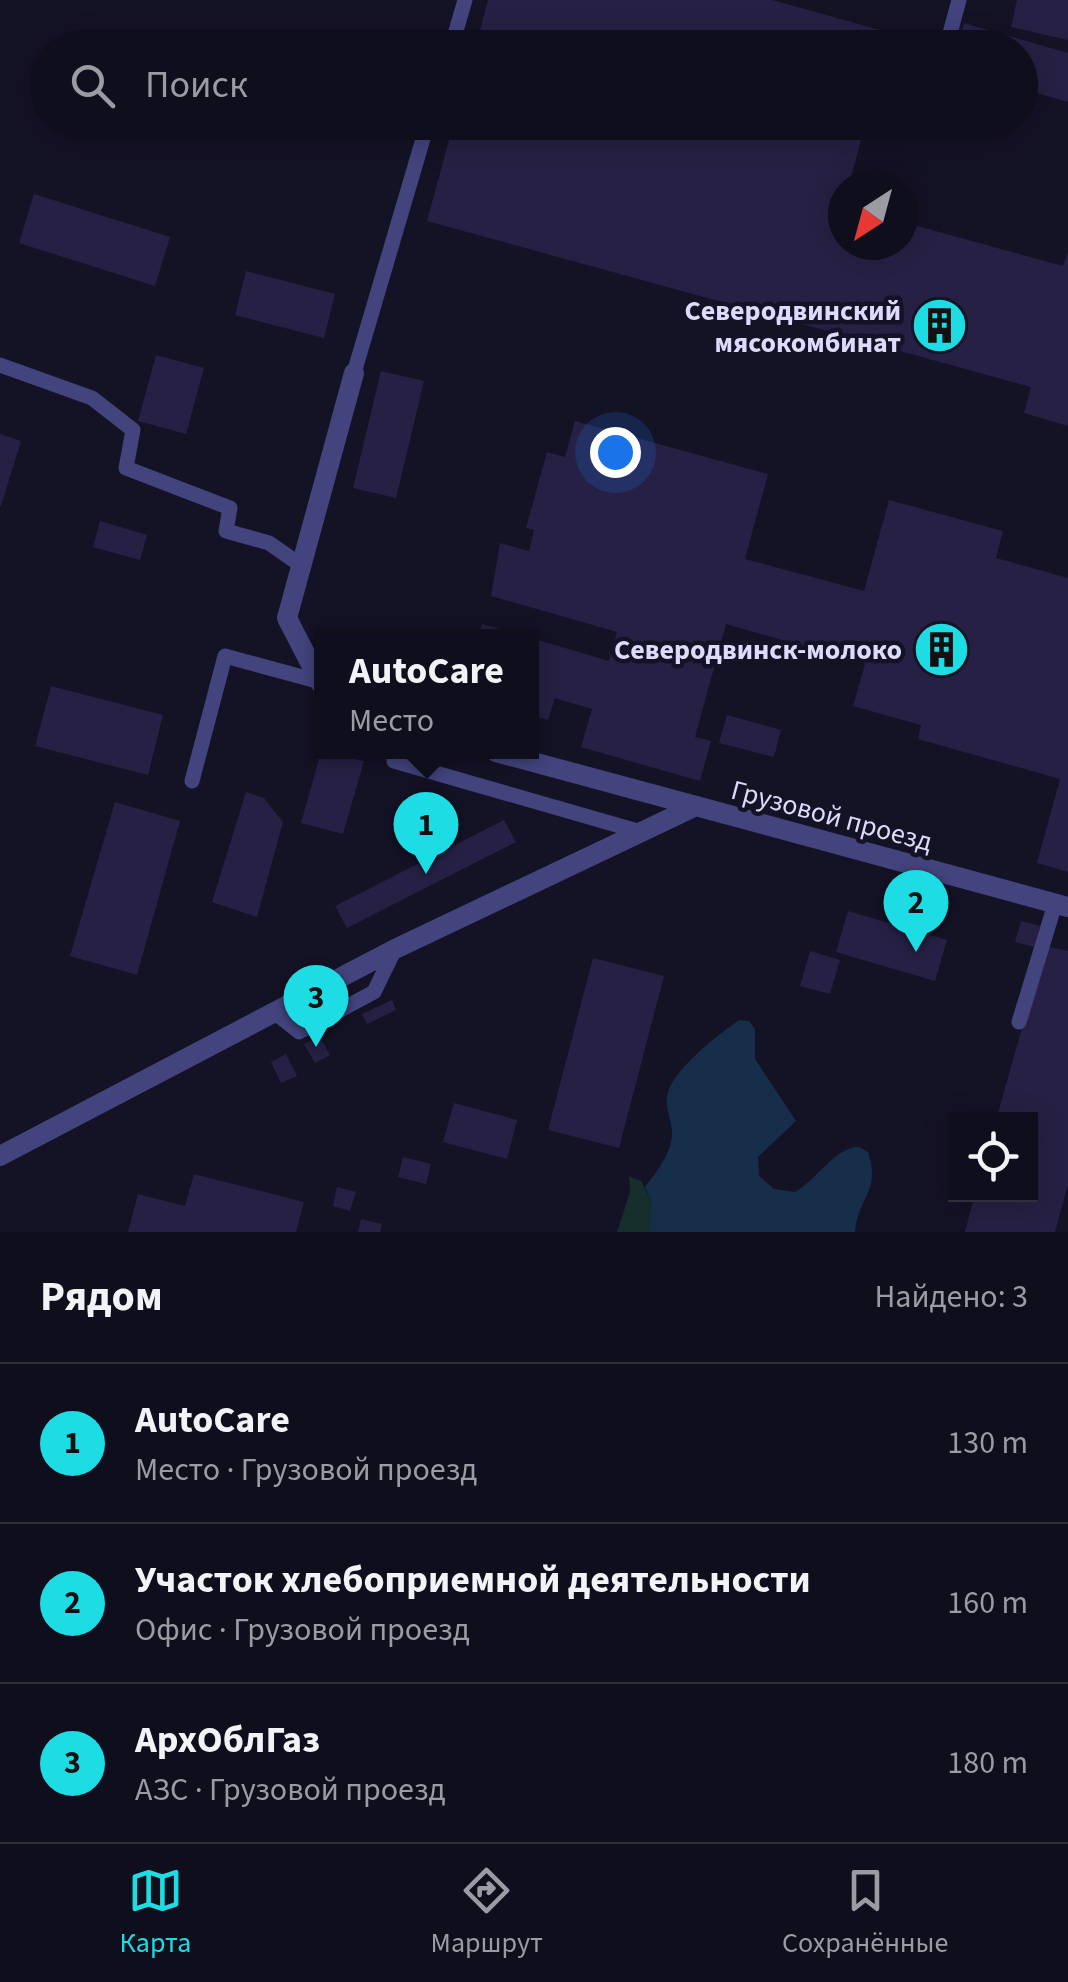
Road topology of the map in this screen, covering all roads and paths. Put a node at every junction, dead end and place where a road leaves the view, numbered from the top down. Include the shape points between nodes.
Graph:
1 (466, 0) edge
2 (959, 0) edge
3 (457, 30) edge
4 (951, 30) edge
5 (423, 140) edge
6 (0, 365) edge
7 (354, 372) joint
8 (302, 566) junction
9 (314, 673) edge
10 (314, 682) edge
11 (522, 759) edge
12 (394, 761) dead end
13 (192, 782) dead end
14 (696, 806) junction
15 (641, 832) junction
16 (1062, 906) edge
17 (1019, 1022) dead end
18 (0, 1156) edge

1 - 3 lane
2 - 4 lane
5 - 7 lane
6 - 8 lane via 92,398 132,430 126,468 230,508 226,531 269,543
7 - 8 street
8 - 9 street via 288,618
10 - 13 lane via 226,656
11 - 14 street
12 - 15 lane
14 - 15 street, Грузовой проезд
14 - 16 street, Грузовой проезд
15 - 18 street, Грузовой проезд via 395,948
16 - 17 lane

